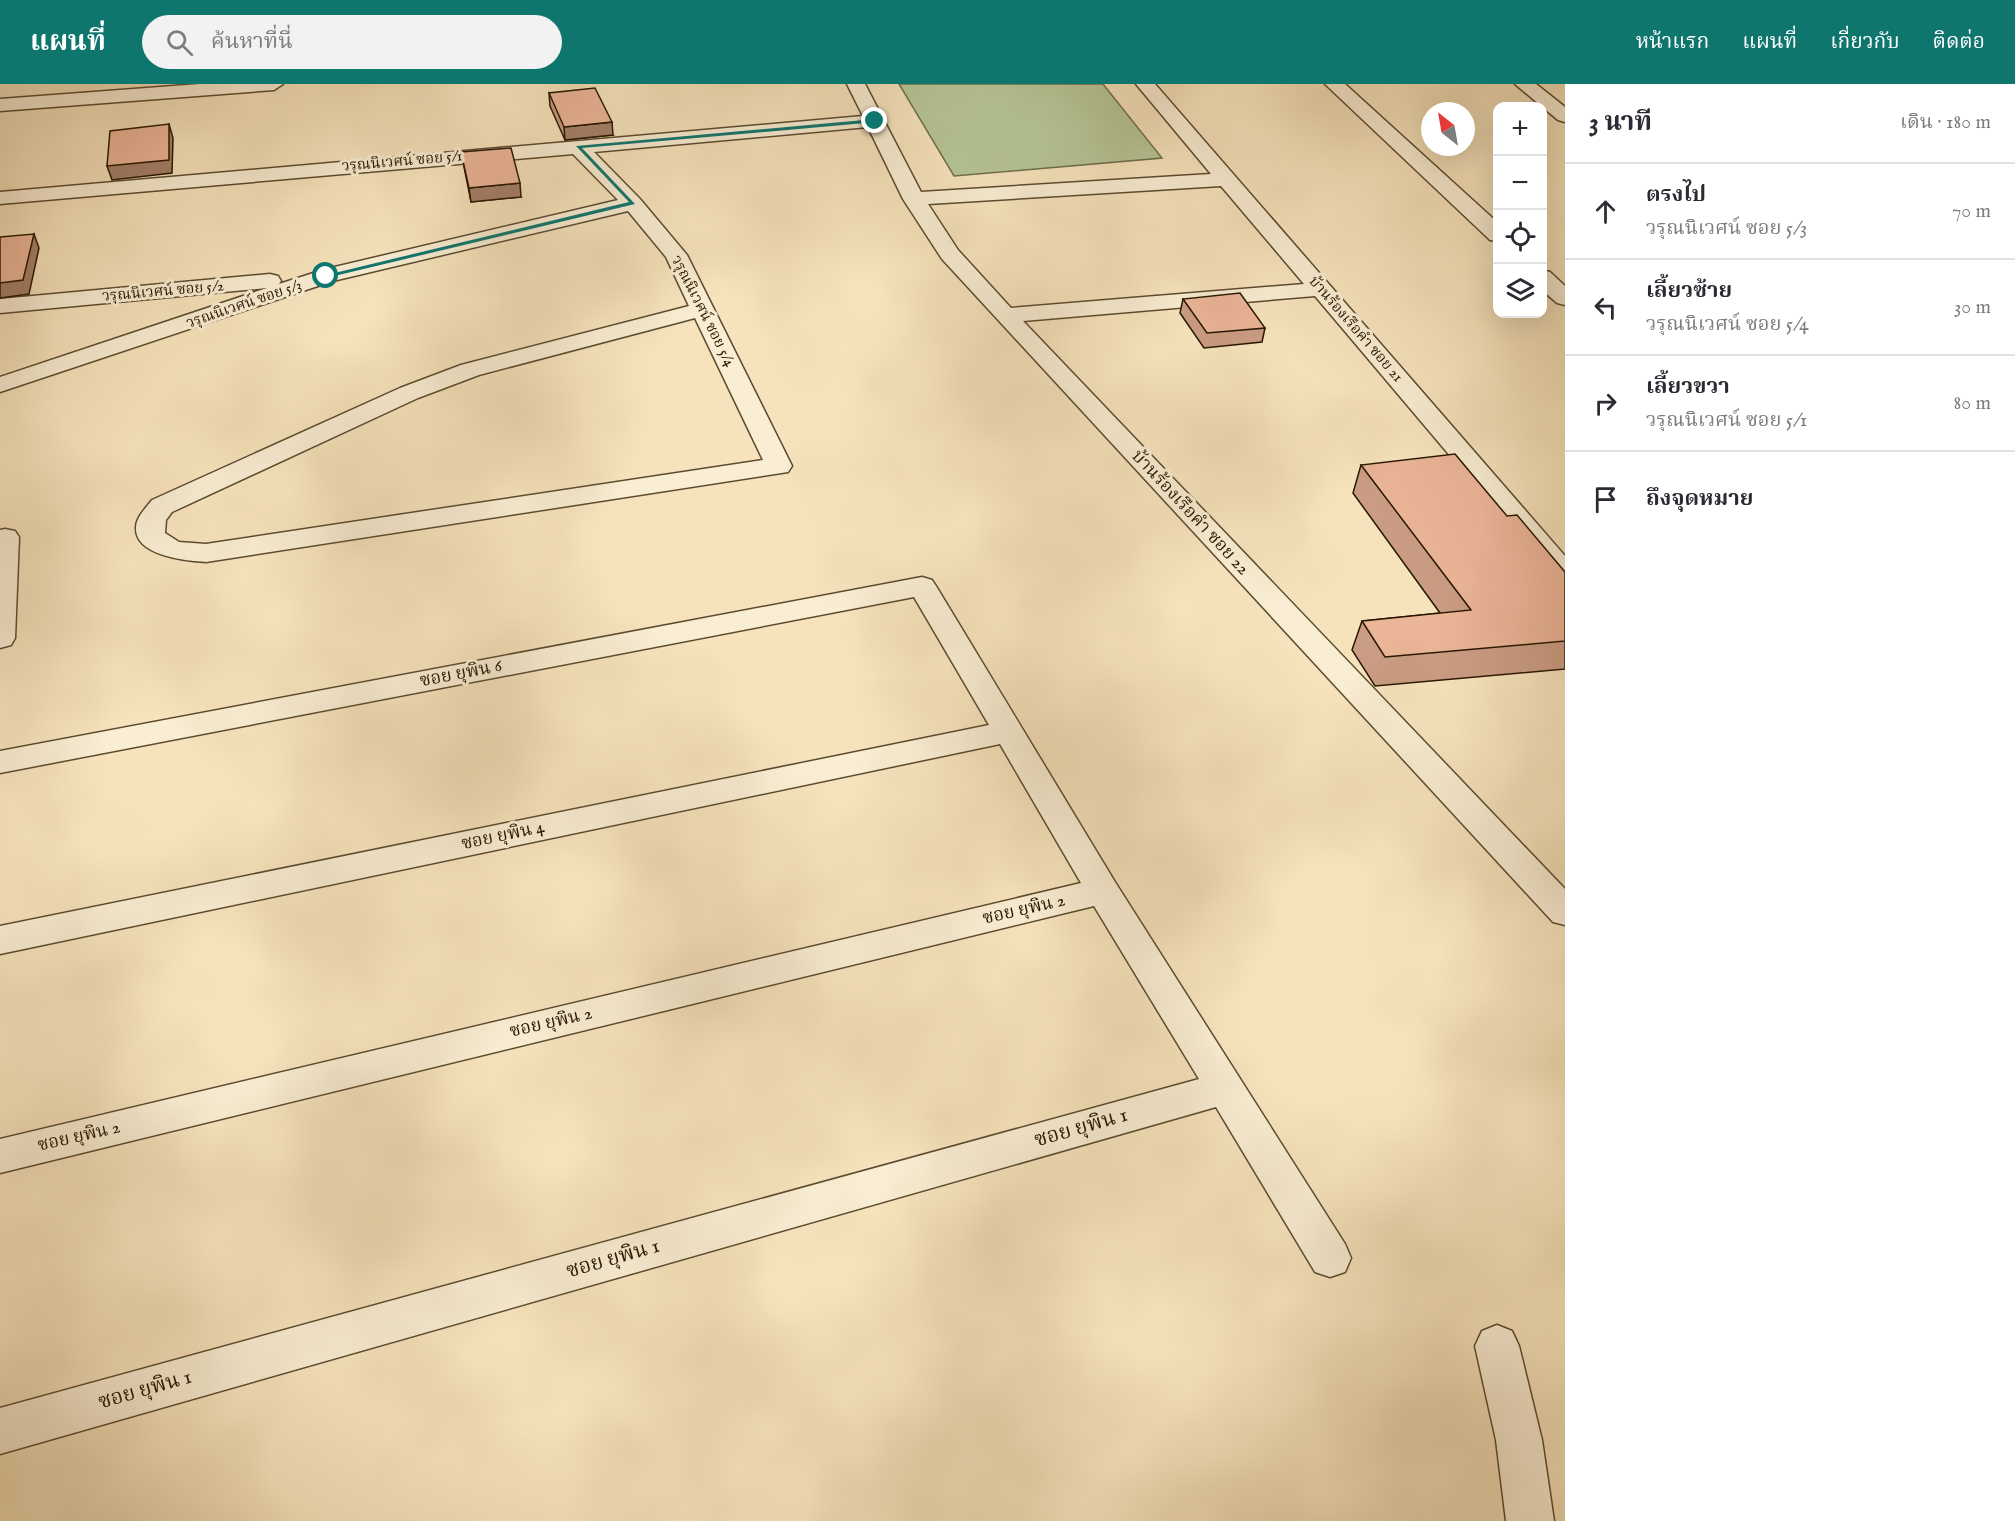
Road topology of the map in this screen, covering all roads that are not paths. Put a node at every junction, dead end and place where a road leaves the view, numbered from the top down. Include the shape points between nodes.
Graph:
1 (274, 84) edge
2 (856, 84) edge
3 (1145, 84) edge
4 (1334, 84) edge
5 (1524, 84) edge
6 (144, 89) edge
7 (0, 105) edge
8 (1565, 116) edge
9 (875, 121) junction
10 (578, 147) junction
11 (1227, 179) junction
12 (0, 198) edge
13 (914, 199) junction
14 (633, 203) junction
15 (1493, 231) edge
16 (326, 276) junction
17 (1547, 282) edge
18 (1322, 289) junction
19 (1565, 298) edge
20 (0, 306) edge
21 (704, 309) junction
22 (1005, 316) junction
23 (0, 385) edge
24 (5, 537) dead end
25 (1565, 574) edge
26 (0, 638) edge
27 (1007, 732) junction
28 (0, 762) edge
29 (1103, 891) junction
30 (1565, 912) edge
31 (0, 940) edge
32 (1225, 1088) junction
33 (0, 1156) edge
34 (1330, 1258) dead end
35 (1497, 1346) dead end
36 (0, 1431) edge
37 (1530, 1521) edge

1 - 6 street
2 - 9 street, บ้านร้องเรือคำ ซอย 22
3 - 11 street, บ้านร้องเรือคำ ซอย 21
4 - 15 street
5 - 8 street
6 - 7 street
9 - 10 street, วรุณนิเวศน์ ซอย 5/1
9 - 13 street, บ้านร้องเรือคำ ซอย 22
10 - 12 street, วรุณนิเวศน์ ซอย 5/1
10 - 14 street, วรุณนิเวศน์ ซอย 5/4
11 - 13 street
11 - 18 street, บ้านร้องเรือคำ ซอย 21
13 - 22 street, บ้านร้องเรือคำ ซอย 22 via 950,254
14 - 16 street, วรุณนิเวศน์ ซอย 5/3
14 - 21 street, วรุณนิเวศน์ ซอย 5/4 via 676,255
16 - 20 street, วรุณนิเวศน์ ซอย 5/2
16 - 23 street, วรุณนิเวศน์ ซอย 5/3
17 - 19 street
18 - 22 street
18 - 25 street, บ้านร้องเรือคำ ซอย 21
21 - 21 street, วรุณนิเวศน์ ซอย 5/4 via 470,370 409,393 162,506 151,517 152,535 167,549 206,553 779,466
22 - 30 street, บ้านร้องเรือคำ ซอย 22
24 - 26 street
27 - 28 street, ซอย ยุพิน 6 via 922,586
27 - 29 street
27 - 31 street, ซอย ยุพิน 4
29 - 32 street
29 - 33 street, ซอย ยุพิน 2
32 - 34 street
32 - 36 street, ซอย ยุพิน 1
35 - 37 street via 1520,1440

